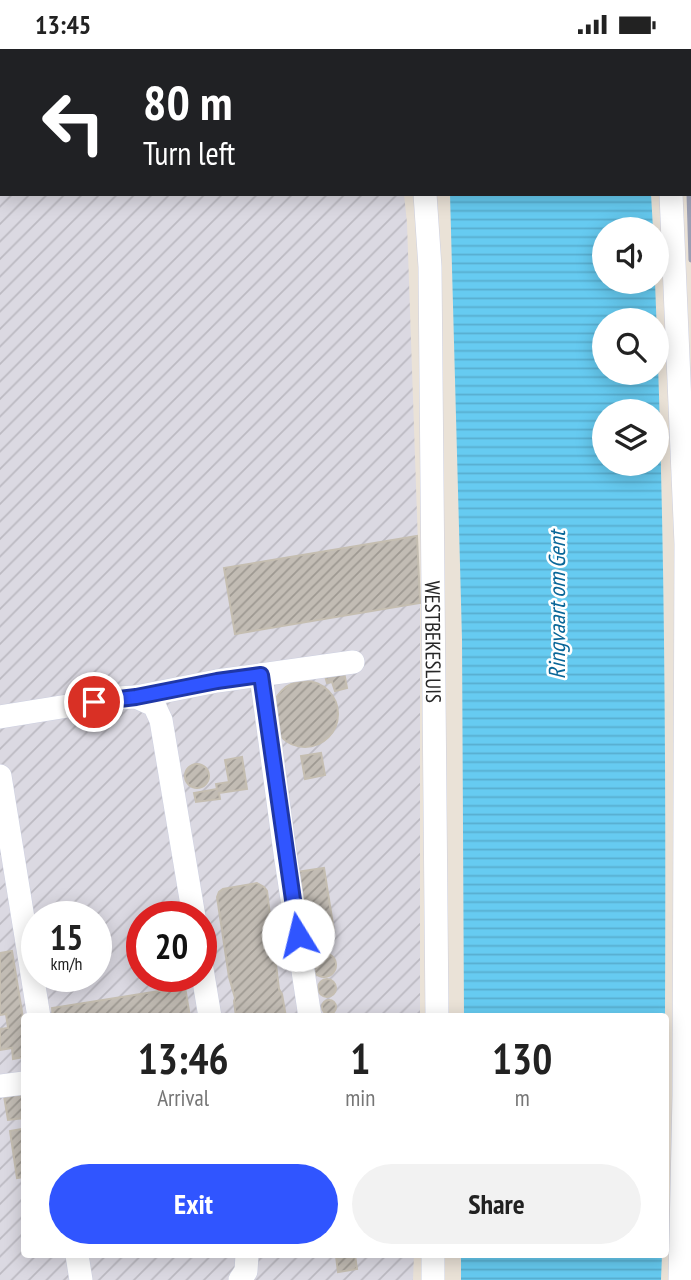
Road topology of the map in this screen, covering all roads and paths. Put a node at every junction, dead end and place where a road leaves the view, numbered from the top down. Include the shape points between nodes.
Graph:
1 (425, 196) edge
2 (671, 196) edge
3 (353, 662) dead end
4 (261, 675) junction
5 (136, 697) junction
6 (0, 717) edge
7 (0, 776) edge
8 (8, 882) edge
9 (191, 901) edge
10 (206, 992) edge
11 (37, 1013) edge
12 (209, 1013) edge
13 (309, 1013) edge
14 (437, 1013) edge
15 (21, 1083) edge
16 (0, 1086) edge
17 (77, 1258) edge
18 (247, 1258) edge
19 (433, 1258) edge
20 (81, 1280) edge
21 (240, 1280) edge
22 (433, 1280) edge
23 (680, 1280) edge

1 - 14 street, WESTBEKESLUIS via 430,267
2 - 23 street via 686,544
3 - 4 street
4 - 5 street
4 - 13 street
5 - 6 street
5 - 9 street via 154,705 161,720
7 - 8 street
8 - 11 street
10 - 12 street
15 - 16 street
17 - 20 street
18 - 21 street
19 - 22 street

